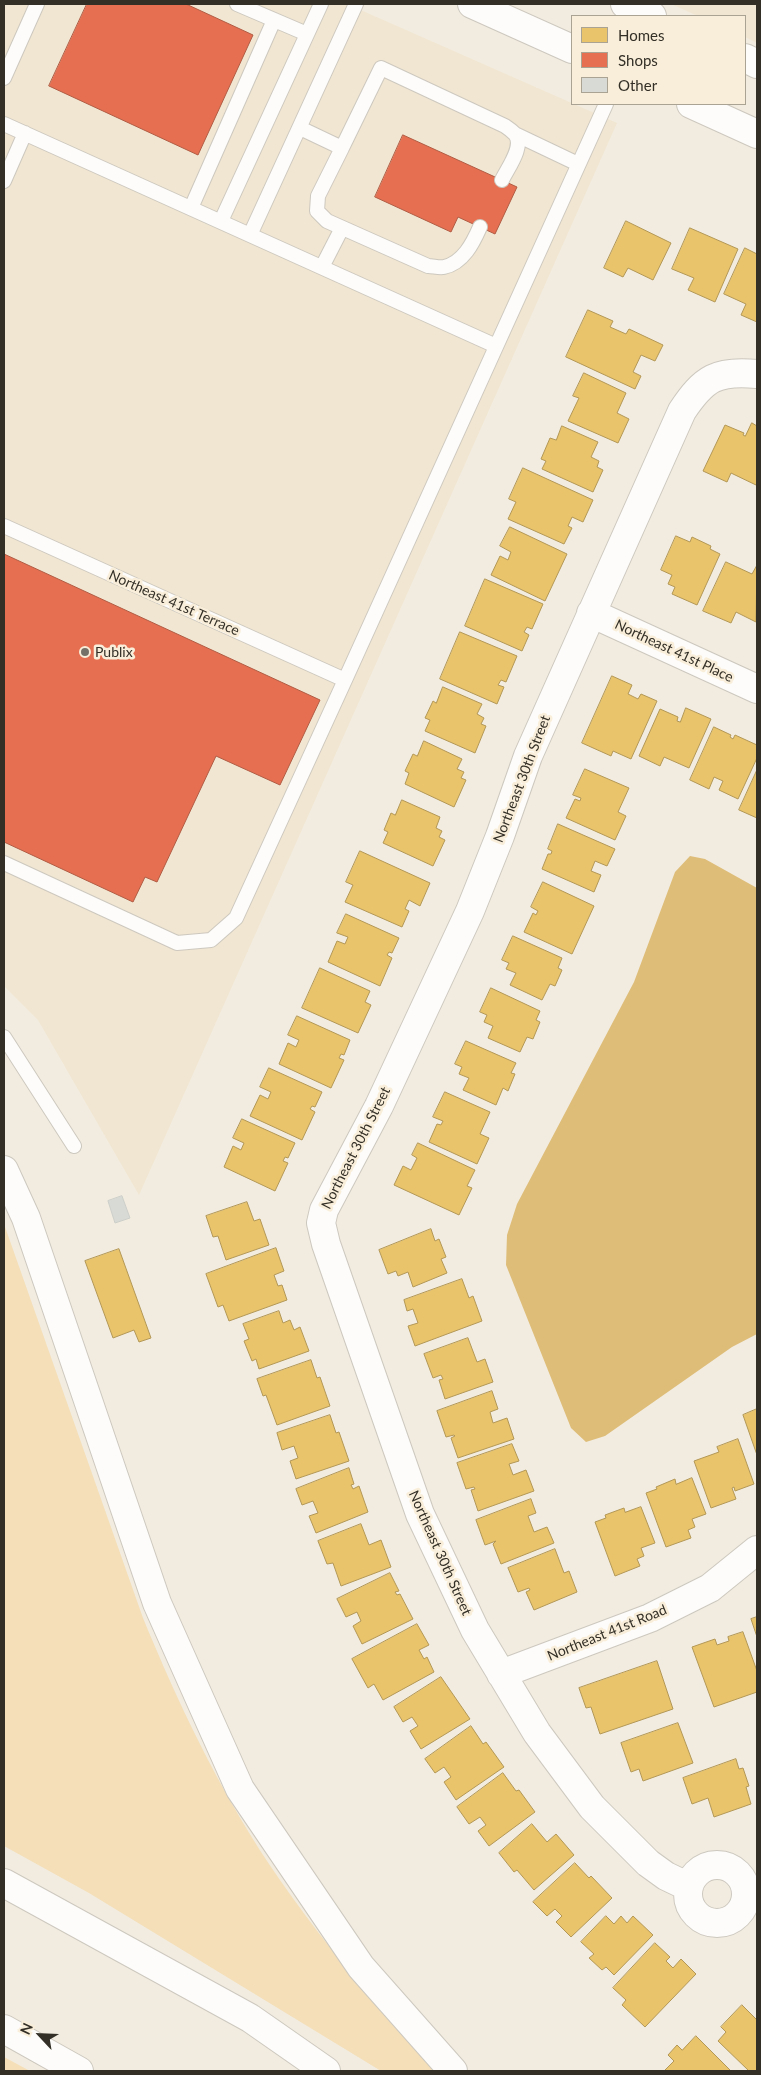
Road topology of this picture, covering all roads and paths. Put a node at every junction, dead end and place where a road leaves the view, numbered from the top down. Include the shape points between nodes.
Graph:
1 (37, 4) edge
2 (237, 4) edge
3 (321, 4) edge
4 (356, 4) edge
5 (472, 4) edge
6 (625, 4) edge
7 (650, 15) edge
8 (274, 20) junction
9 (307, 34) junction
10 (571, 49) edge
11 (4, 78) edge
12 (606, 105) edge
13 (694, 105) edge
14 (4, 124) edge
15 (300, 128) junction
16 (25, 133) junction
17 (515, 134) junction
18 (757, 134) edge
19 (342, 148) junction
20 (578, 164) junction
21 (502, 180) dead end
22 (4, 181) edge
23 (191, 208) junction
24 (221, 221) junction
25 (480, 227) dead end
26 (342, 228) junction
27 (250, 235) junction
28 (322, 268) junction
29 (496, 346) junction
30 (757, 374) edge
31 (4, 526) edge
32 (591, 613) junction
33 (345, 680) junction
34 (757, 689) edge
35 (4, 863) edge
36 (4, 1037) edge
37 (74, 1146) dead end
38 (4, 1170) edge
39 (757, 1550) edge
40 (501, 1674) junction
41 (4, 1883) edge
42 (689, 1887) dead end
43 (4, 2029) edge
44 (79, 2071) edge
45 (326, 2071) edge
46 (453, 2071) edge

1 - 11 lane
2 - 8 lane
3 - 9 lane
4 - 15 lane
5 - 10 main road
6 - 7 main road
8 - 9 lane
8 - 23 lane
9 - 24 lane
12 - 20 lane
13 - 18 main road
14 - 16 lane
15 - 19 lane
15 - 27 lane
16 - 22 lane
16 - 23 lane
17 - 19 lane via 505,126 381,68
17 - 20 lane
17 - 21 lane via 517,149
19 - 26 lane via 318,196 317,211 327,221
20 - 29 lane
23 - 24 lane
24 - 27 lane
25 - 26 lane via 470,249 444,267 428,266
26 - 28 lane
27 - 28 lane
28 - 29 lane
29 - 33 lane
30 - 32 main road, Northeast 30th Street via 736,372 712,378 694,393 682,411
31 - 33 lane, Northeast 41st Terrace
32 - 34 main road, Northeast 41st Place
32 - 40 main road, Northeast 30th Street via 528,756 470,911 379,1106 324,1210 321,1223 420,1514 474,1630
33 - 35 lane via 236,918 211,940 177,943
36 - 37 lane
38 - 46 main road via 26,1218 157,1604 240,1789 361,1967
39 - 40 main road, Northeast 41st Road via 710,1588 650,1618
40 - 42 main road, Northeast 30th Street via 537,1733 592,1806 648,1863
41 - 45 main road via 250,2018
43 - 44 main road

